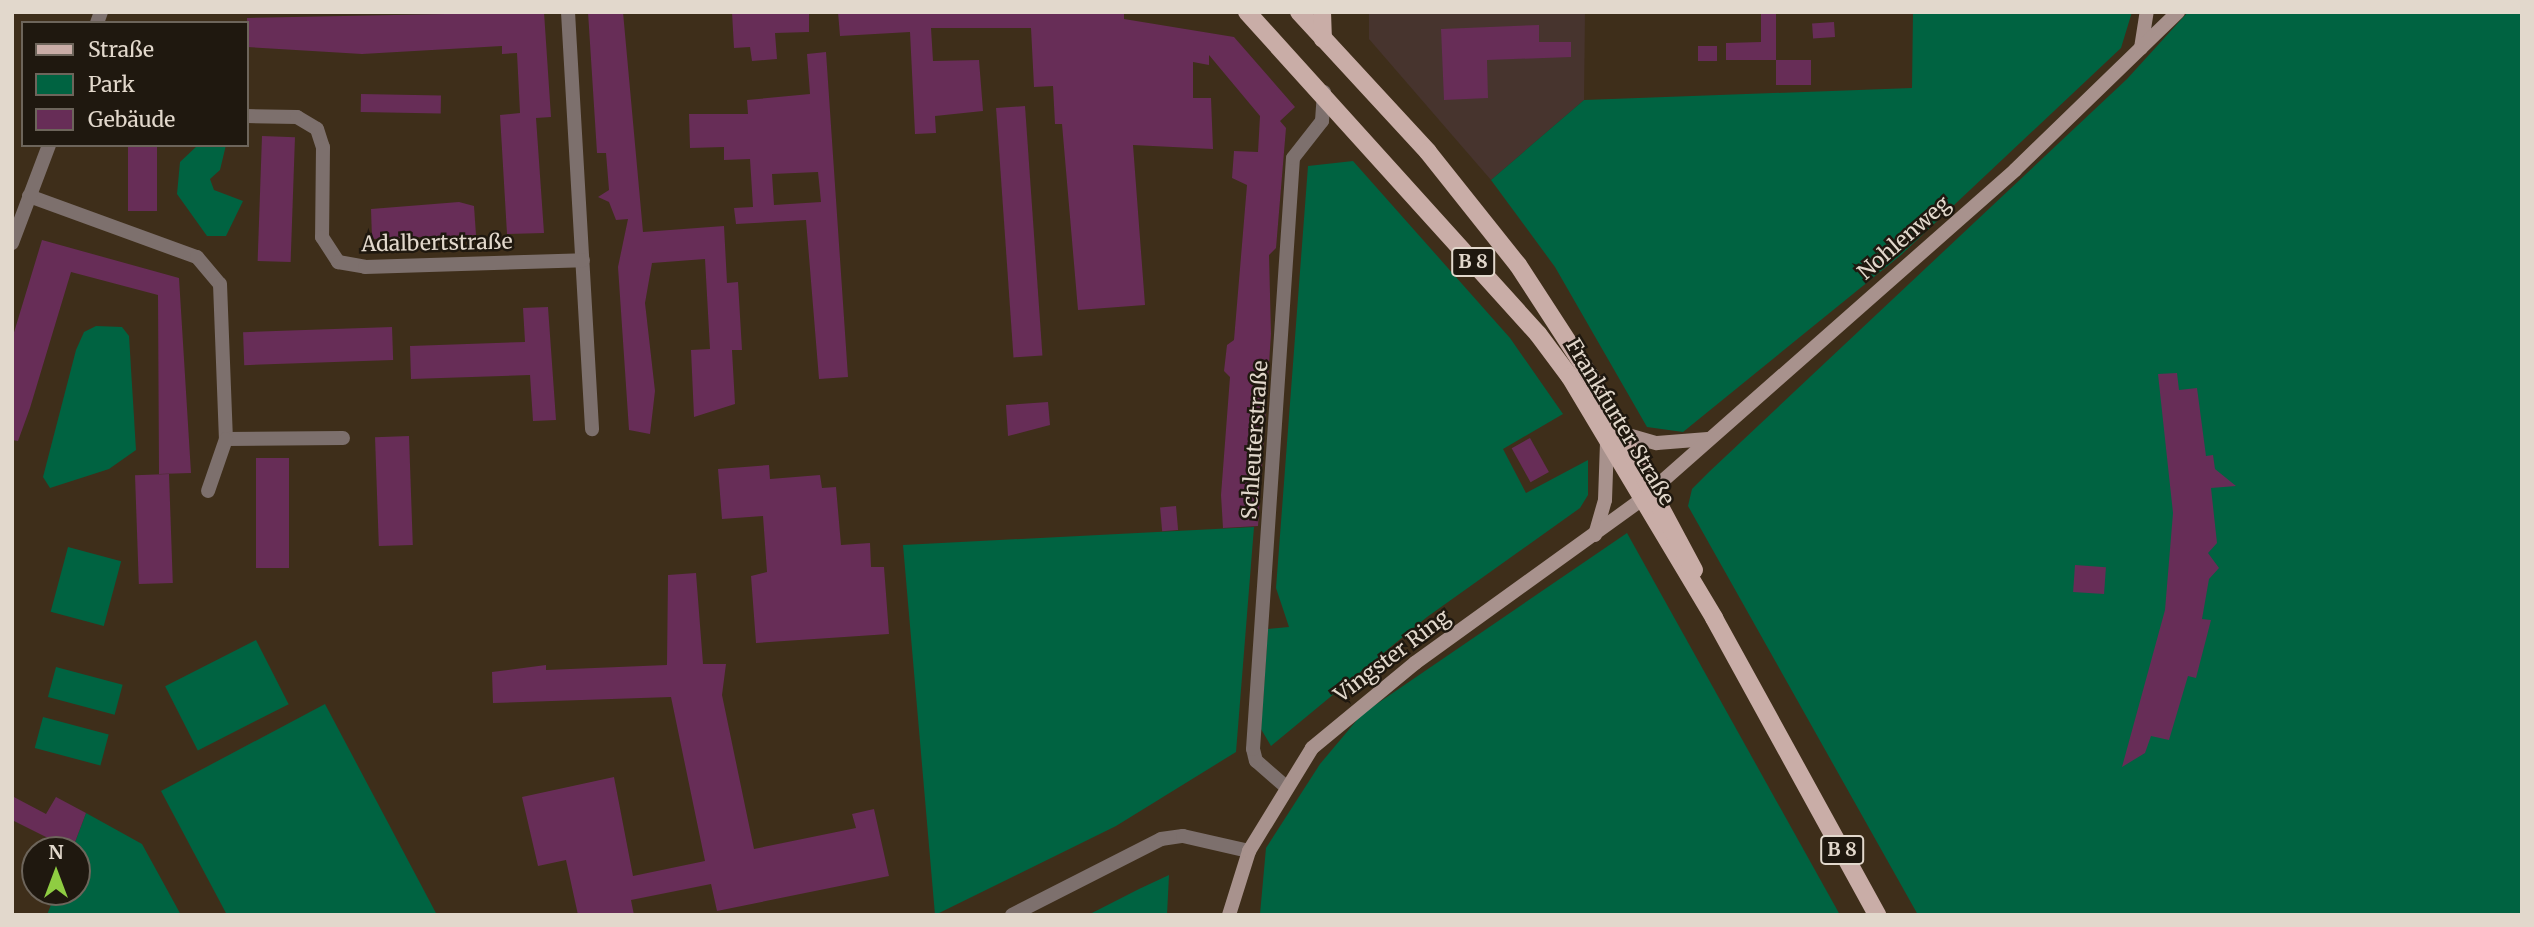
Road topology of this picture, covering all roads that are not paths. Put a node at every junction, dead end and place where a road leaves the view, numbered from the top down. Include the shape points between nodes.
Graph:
1 (568, 12) edge
2 (1298, 12) edge
3 (1322, 12) edge
4 (2147, 12) edge
5 (2178, 12) edge
6 (1246, 14) edge
7 (1323, 39) junction
8 (2141, 48) junction
9 (1324, 92) junction
10 (248, 116) edge
11 (49, 147) edge
12 (29, 196) junction
13 (12, 243) edge
14 (583, 260) junction
15 (593, 429) dead end
16 (343, 438) dead end
17 (1614, 438) junction
18 (1710, 438) junction
19 (226, 439) junction
20 (208, 491) dead end
21 (1647, 495) junction
22 (1595, 535) junction
23 (1285, 786) junction
24 (1249, 851) junction
25 (1012, 915) edge
26 (1230, 915) edge
27 (1877, 915) edge

1 - 14 street
2 - 7 main road, Frankfurter Straße / B 8
3 - 7 main road
4 - 8 main road
5 - 8 main road, Nohlenweg
6 - 9 main road, Frankfurter Straße / B 8
7 - 17 main road, Frankfurter Straße / B 8 via 1428,152 1511,256
8 - 18 main road, Nohlenweg via 2015,170
9 - 17 main road, Frankfurter Straße / B 8 via 1538,334
9 - 23 street, Schleuterstraße via 1322,121 1293,158 1253,749 1256,761
10 - 14 street, Adalbertstraße via 297,117 317,129 322,237 338,262 365,267
11 - 12 street
12 - 13 street
12 - 19 street via 197,257 219,284
14 - 15 street
16 - 19 street
17 - 18 main road via 1657,443
17 - 21 main road, Frankfurter Straße / B 8
17 - 22 main road
18 - 21 main road, Nohlenweg
19 - 20 street
21 - 22 main road, Vingster Ring
21 - 27 main road, Frankfurter Straße / B 8
22 - 23 main road, Vingster Ring via 1357,707 1312,748
23 - 24 main road, Vingster Ring
24 - 25 street via 1183,836 1161,839
24 - 26 main road, Vingster Ring

